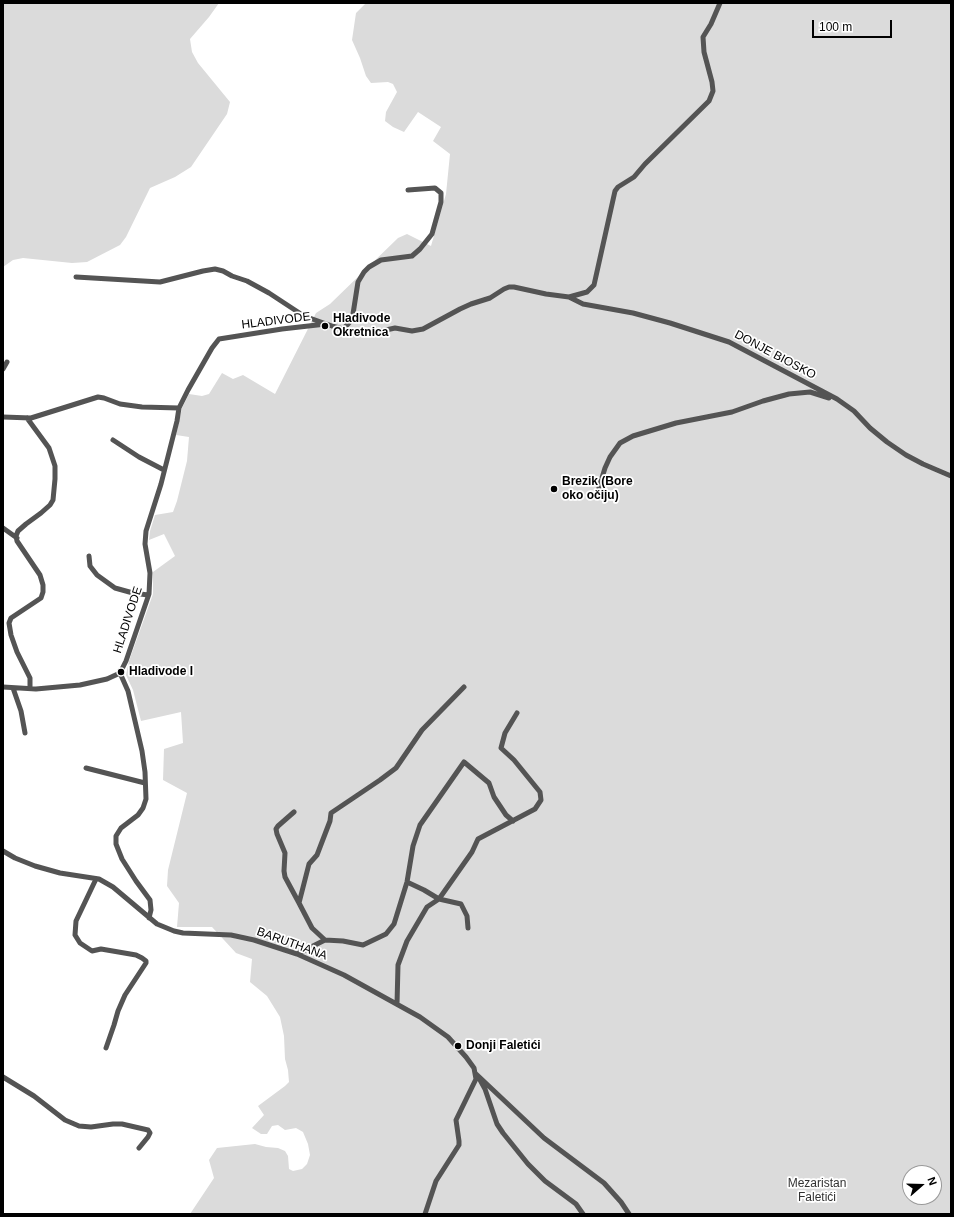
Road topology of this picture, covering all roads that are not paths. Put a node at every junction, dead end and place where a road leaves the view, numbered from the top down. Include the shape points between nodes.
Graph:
1 (720, 3) edge
2 (408, 190) dead end
3 (76, 277) dead end
4 (569, 296) junction
5 (326, 324) junction
6 (343, 329) junction
7 (8, 362) dead end
8 (3, 369) edge
9 (838, 399) junction
10 (179, 408) junction
11 (3, 417) edge
12 (27, 418) junction
13 (113, 440) dead end
14 (164, 470) junction
15 (951, 476) edge
16 (598, 491) dead end
17 (3, 528) edge
18 (17, 538) junction
19 (89, 556) dead end
20 (148, 596) junction
21 (120, 672) junction
22 (3, 687) edge
23 (464, 687) dead end
24 (13, 688) junction
25 (30, 688) junction
26 (517, 713) dead end
27 (25, 732) dead end
28 (86, 768) dead end
29 (145, 781) junction
30 (294, 812) dead end
31 (513, 821) junction
32 (3, 851) edge
33 (96, 879) junction
34 (407, 882) junction
35 (439, 899) junction
36 (299, 903) junction
37 (149, 918) junction
38 (468, 928) dead end
39 (325, 940) junction
40 (297, 954) junction
41 (397, 1004) junction
42 (106, 1048) dead end
43 (475, 1072) junction
44 (3, 1077) edge
45 (139, 1148) dead end
46 (425, 1214) edge
47 (583, 1214) edge
48 (629, 1214) edge

1 - 4 street via 703,37 713,91 710,101 634,177 615,191 594,285 587,292
2 - 6 street via 436,188 441,193 432,234 412,256 381,260 364,272 358,282 353,314
3 - 5 street via 160,282 215,269 247,281 304,316
4 - 6 street, HLADIVODE via 509,287 418,331 395,328 368,334
4 - 9 street, DONJE BIOSKO via 583,304 633,313 729,342
5 - 6 street, HLADIVODE
5 - 10 street, HLADIVODE via 219,339
7 - 8 street
9 - 15 street, DONJE BIOSKO via 887,442 906,455
9 - 16 street via 810,392 789,394 732,412 676,423 633,436 620,442 610,457
10 - 12 street via 120,404 98,397
10 - 14 street, HLADIVODE
11 - 12 street
12 - 18 street via 49,448 55,466 55,479 53,500 50,505 18,531
13 - 14 street
14 - 20 street, HLADIVODE via 146,531 145,544 150,578
17 - 18 street
18 - 25 street via 40,575 43,585 41,598 11,618 9,623 17,652 30,678
19 - 20 street via 90,566 97,575 115,588
20 - 21 street, HLADIVODE
21 - 25 street, HLADIVODE via 107,679 80,685
21 - 29 street, HLADIVODE via 132,706 142,751
22 - 24 street, HLADIVODE
23 - 36 street via 422,730 396,768 331,813 316,855 309,864
24 - 25 street, HLADIVODE
24 - 27 street
26 - 31 street via 505,733 501,748 514,760 542,796 535,809
28 - 29 street
29 - 37 street via 146,799 143,808 121,828 116,836 116,844 125,864 150,900
30 - 36 street via 276,829 285,853 285,877
31 - 34 street via 494,796 488,783 464,762 420,825
31 - 35 street via 478,839 472,852
32 - 33 street, BARUTHANA via 35,866
33 - 37 street, BARUTHANA via 113,887
33 - 42 street via 76,921 75,935 80,943 92,952 101,949 136,955 146,961 125,995
34 - 35 street
34 - 39 street via 394,924 386,934 363,945
35 - 38 street via 461,904 467,916
35 - 41 street via 426,907 407,940 398,965
36 - 39 street via 312,928
37 - 40 street, BARUTHANA via 174,931 231,935
39 - 40 street
40 - 41 street, BARUTHANA via 344,975
41 - 43 street, BARUTHANA via 448,1037 466,1057
43 - 46 street via 473,1087 456,1120 459,1145 436,1181
43 - 47 street via 503,1133 528,1164 576,1204
43 - 48 street via 544,1138 604,1184
44 - 45 street via 34,1096 65,1120 79,1126 122,1124 148,1130 150,1133

